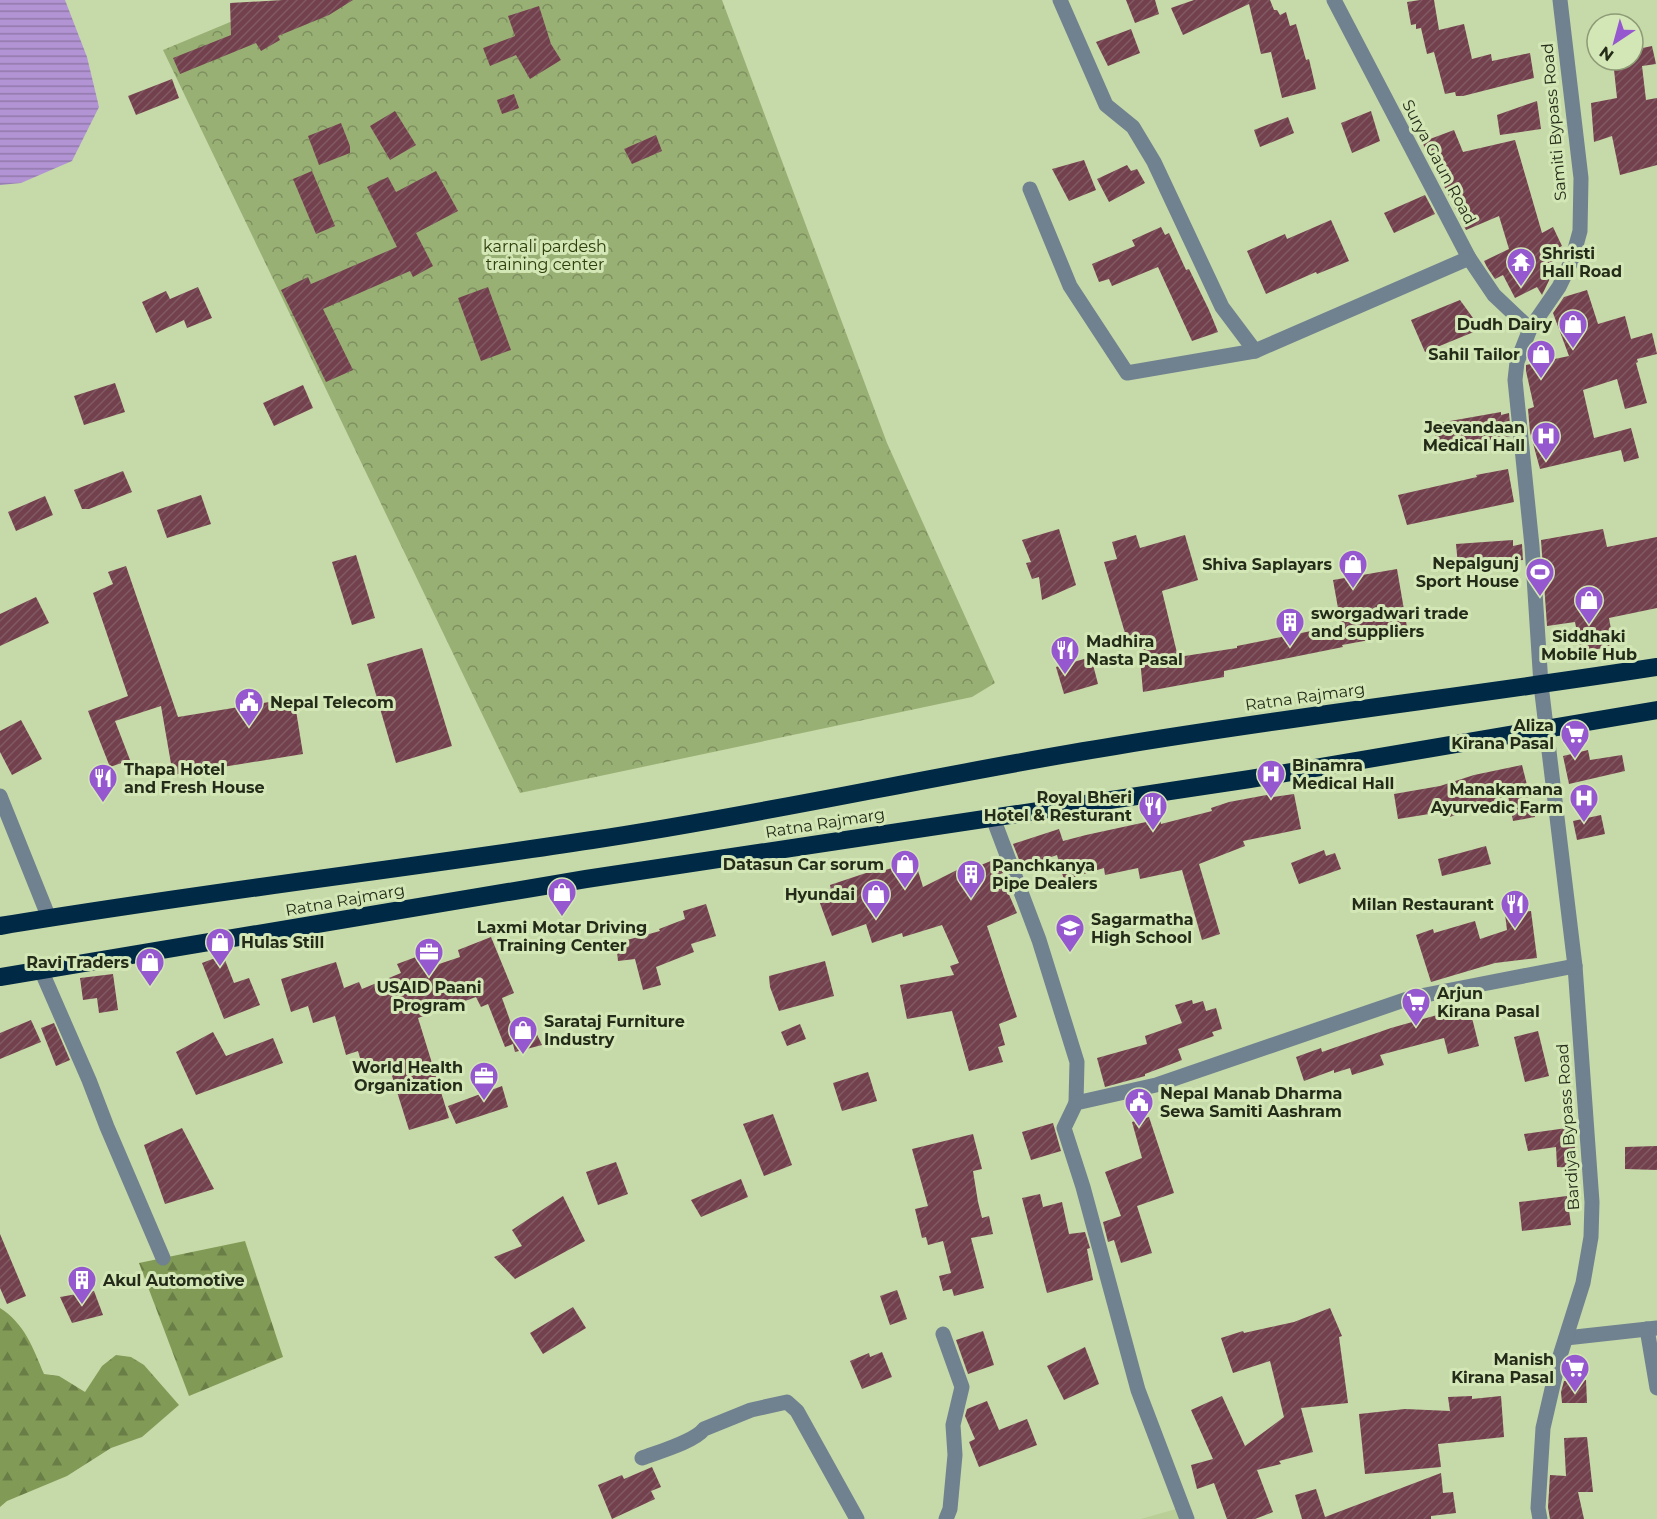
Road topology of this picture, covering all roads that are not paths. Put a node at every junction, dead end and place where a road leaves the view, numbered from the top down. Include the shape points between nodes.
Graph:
1 (1060, 0) edge
2 (1334, 0) edge
3 (1560, 0) edge
4 (1030, 189) dead end
5 (1469, 258) junction
6 (1530, 329) junction
7 (1255, 351) junction
8 (1657, 667) edge
9 (1541, 685) junction
10 (1657, 710) edge
11 (1545, 729) junction
12 (0, 795) edge
13 (993, 818) junction
14 (49, 918) junction
15 (0, 926) edge
16 (1575, 966) junction
17 (40, 970) junction
18 (0, 977) edge
19 (1076, 1102) junction
20 (163, 1258) dead end
21 (1652, 1329) edge
22 (943, 1334) dead end
23 (1566, 1338) junction
24 (1657, 1388) edge
25 (642, 1458) dead end
26 (857, 1519) edge
27 (946, 1519) edge
28 (1187, 1519) edge
29 (1540, 1519) edge

1 - 7 street via 1106,105 1133,128 1154,162 1222,307
2 - 5 street, Surya Gaun Road
3 - 6 street, Samiti Bypass Road via 1581,178 1580,231 1559,287
4 - 7 street via 1070,286 1127,374
5 - 6 street, Surya Gaun Road via 1494,295
5 - 7 street
6 - 9 street, Samiti Bypass Road via 1517,362 1515,380
8 - 9 highway, Ratna Rajmarg
9 - 11 street, Samiti Bypass Road
9 - 14 highway, Ratna Rajmarg via 1110,746 595,840
10 - 11 highway, Ratna Rajmarg
11 - 13 highway, Ratna Rajmarg
11 - 16 street, Bardiya Bypass Road
12 - 14 street
13 - 17 highway, Ratna Rajmarg via 586,879
13 - 19 street via 1039,940 1077,1062
14 - 15 highway, Ratna Rajmarg
16 - 19 street via 1410,998 1156,1085
16 - 23 street, Bardiya Bypass Road via 1592,1237
17 - 18 highway, Ratna Rajmarg
17 - 20 street
19 - 28 street via 1064,1128 1138,1390
21 - 23 street
21 - 24 street
22 - 27 street via 962,1387 953,1425 955,1455
23 - 29 street, Bardiya Bypass Road via 1543,1428
25 - 26 street via 751,1410 787,1402 797,1411

